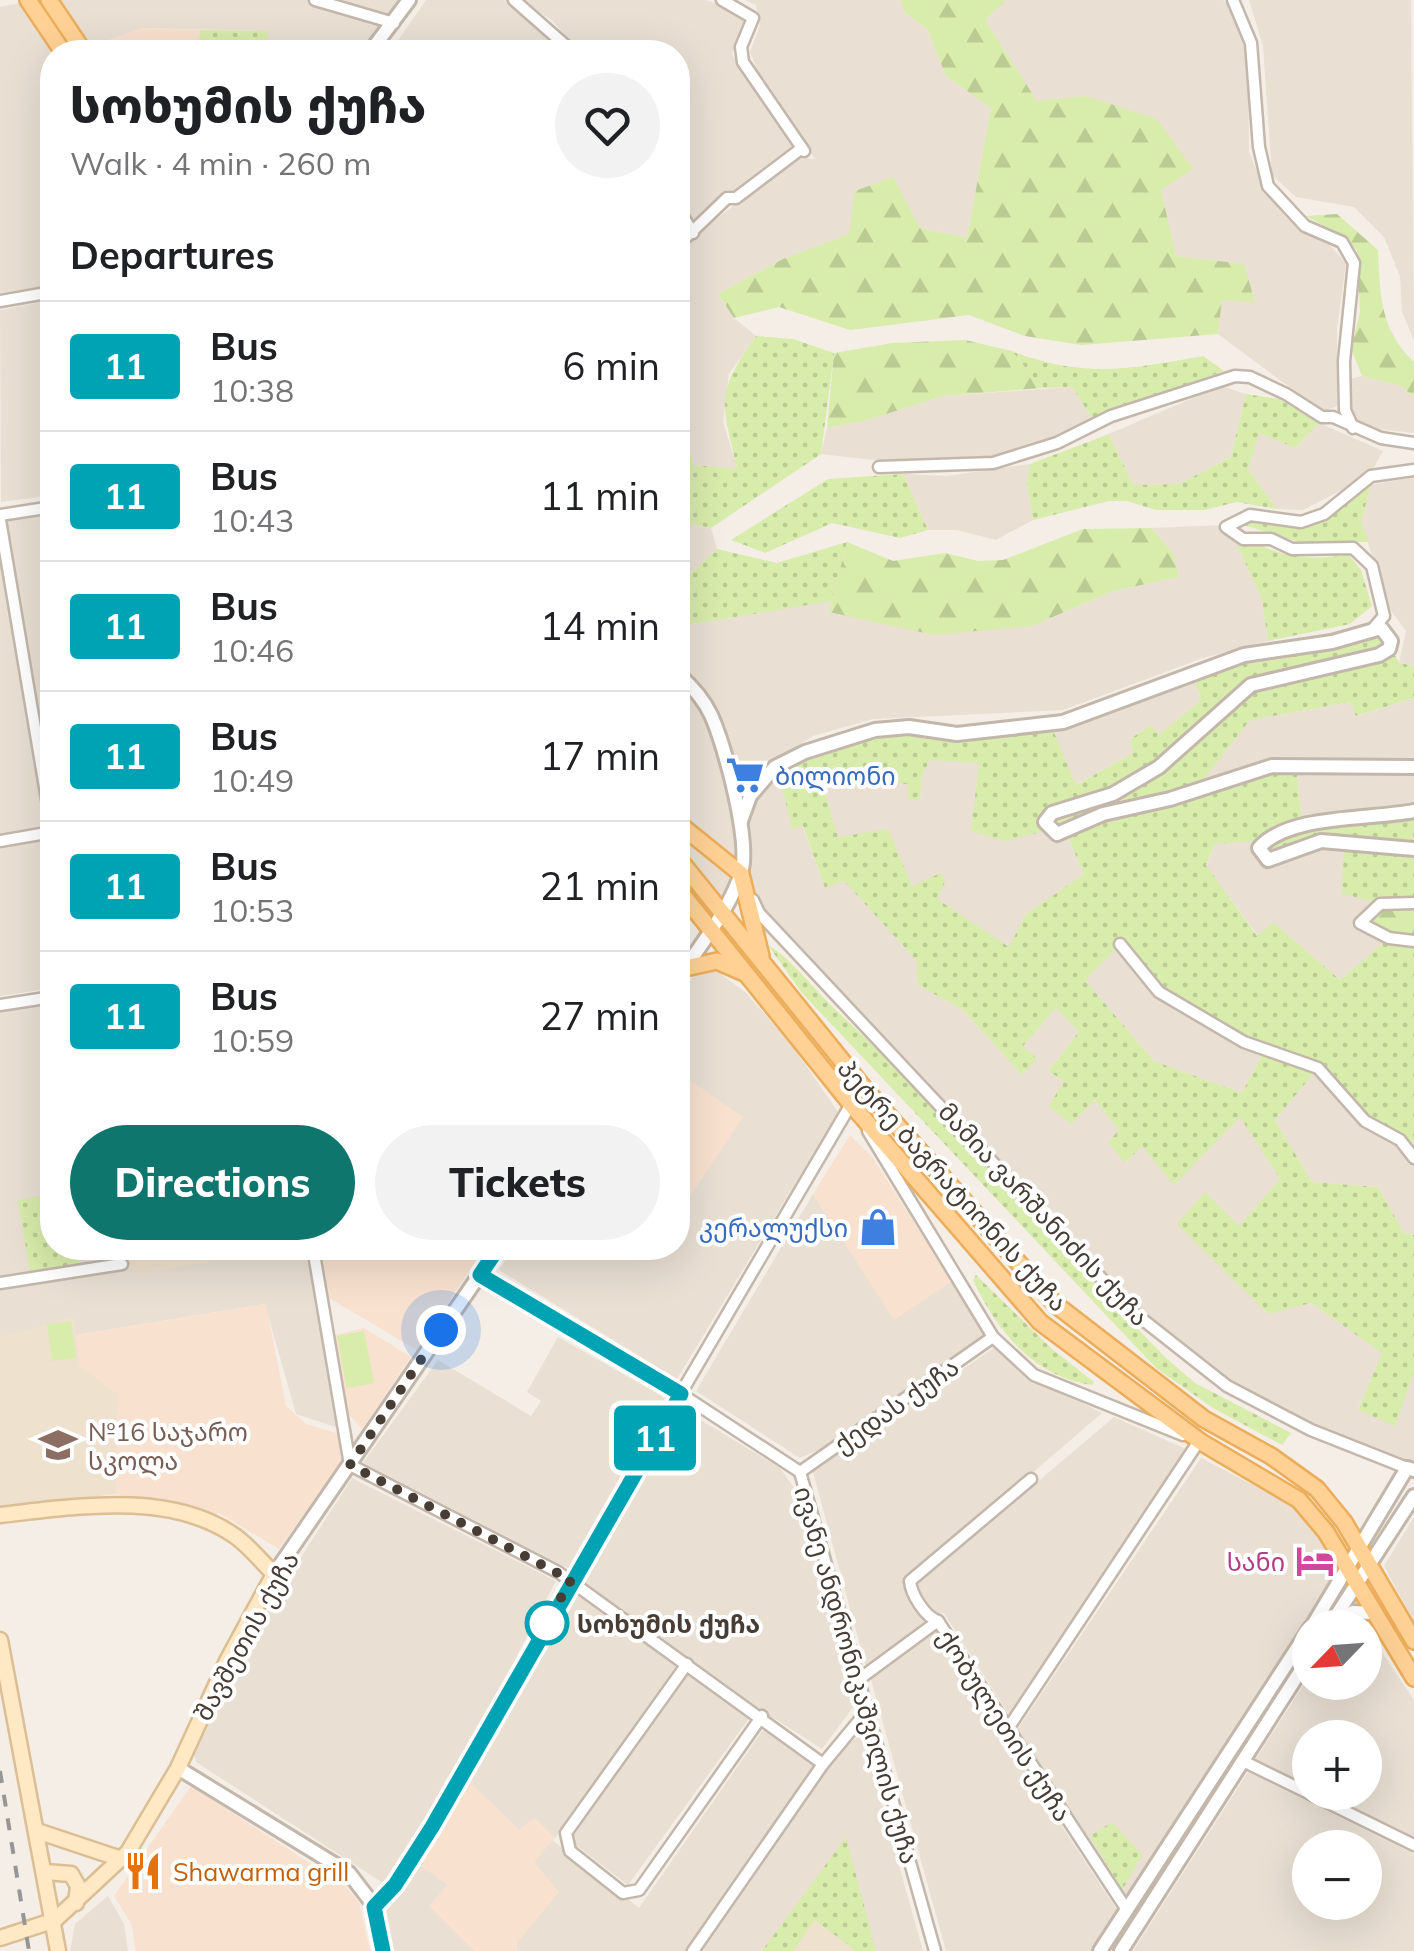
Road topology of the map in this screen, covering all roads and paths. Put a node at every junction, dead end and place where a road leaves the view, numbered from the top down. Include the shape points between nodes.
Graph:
1 (28, 0) edge
2 (50, 0) edge
3 (315, 0) edge
4 (409, 0) edge
5 (514, 0) edge
6 (722, 0) edge
7 (1233, 0) edge
8 (394, 23) junction
9 (55, 40) edge
10 (76, 40) edge
11 (380, 40) edge
12 (559, 40) edge
13 (690, 227) edge
14 (693, 232) junction
15 (690, 235) edge
16 (40, 294) edge
17 (0, 301) edge
18 (1353, 428) junction
19 (1414, 443) edge
20 (879, 467) dead end
21 (1414, 470) edge
22 (40, 509) edge
23 (0, 517) edge
24 (1372, 630) junction
25 (690, 684) edge
26 (40, 758) edge
27 (1414, 766) edge
28 (1414, 810) edge
29 (742, 822) junction
30 (40, 833) edge
31 (690, 833) edge
32 (0, 841) edge
33 (1414, 849) edge
34 (690, 872) edge
35 (741, 874) junction
36 (1414, 903) edge
37 (690, 904) edge
38 (722, 911) junction
39 (711, 930) junction
40 (1414, 941) edge
41 (1120, 944) dead end
42 (690, 961) edge
43 (764, 965) junction
44 (690, 971) edge
45 (748, 976) junction
46 (40, 999) edge
47 (0, 1004) edge
48 (851, 1104) junction
49 (1414, 1158) edge
50 (315, 1260) edge
51 (490, 1260) edge
52 (122, 1264) dead end
53 (480, 1275) junction
54 (0, 1283) edge
55 (993, 1338) junction
56 (681, 1394) junction
57 (1201, 1442) junction
58 (350, 1465) junction
59 (1411, 1469) edge
60 (800, 1472) junction
61 (1031, 1480) dead end
62 (1414, 1496) edge
63 (0, 1516) edge
64 (1358, 1548) junction
65 (1368, 1565) junction
66 (1346, 1568) junction
67 (274, 1574) junction
68 (571, 1580) junction
69 (1355, 1584) junction
70 (1321, 1610) edge
71 (1339, 1610) edge
72 (1369, 1610) edge
73 (938, 1621) junction
74 (1382, 1630) edge
75 (0, 1640) edge
76 (1414, 1641) edge
77 (1292, 1656) edge
78 (688, 1664) junction
79 (1414, 1678) edge
80 (858, 1680) junction
81 (1292, 1684) edge
82 (866, 1711) junction
83 (762, 1716) junction
84 (1007, 1730) junction
85 (1243, 1761) junction
86 (824, 1764) junction
87 (178, 1768) junction
88 (37, 1831) junction
89 (1414, 1844) edge
90 (121, 1859) junction
91 (45, 1872) junction
92 (76, 1903) junction
93 (374, 1907) junction
94 (1127, 1910) junction
95 (55, 1920) junction
96 (0, 1938) edge
97 (58, 1951) edge
98 (383, 1951) edge
99 (693, 1951) edge
100 (935, 1951) edge
101 (1100, 1951) edge
102 (1121, 1951) edge

1 - 9 main road
2 - 10 main road
3 - 8 street
4 - 8 street
5 - 12 street
6 - 14 street via 751,14 743,62 803,150 727,198
7 - 18 street via 1252,42 1268,186 1305,226 1342,242 1354,263 1344,361 1345,410
8 - 11 street
13 - 14 street
14 - 15 street
16 - 17 street
18 - 19 street
18 - 20 street via 1250,377 1235,376 993,463
21 - 24 street via 1370,476 1324,514 1300,522 1250,515 1226,527 1243,538 1271,538 1292,549 1353,548 1372,566 1384,616
22 - 23 street
23 - 26 street
24 - 27 street via 1381,628 1391,641 1379,656 1251,685 1159,767 1112,794 1052,812 1045,822 1056,834 1066,833 1103,814 1272,766
24 - 29 street via 1244,655 1062,722 956,734 876,730 776,768 750,796
25 - 29 street via 710,712
28 - 33 street via 1302,825 1282,830 1259,848 1268,860 1321,841
29 - 35 street
30 - 32 street
31 - 35 main road
34 - 38 main road, პეტრე ბაგრატიონის ქუჩა
35 - 38 street
35 - 43 main road
35 - 59 street, მამია ვარშანიძის ქუჩა via 759,913 1133,1312 1226,1386
36 - 40 street via 1380,904 1360,923 1389,938
37 - 39 main road, პეტრე ბაგრატიონის ქუჩა
38 - 39 street
38 - 43 main road, პეტრე ბაგრატიონის ქუჩა
39 - 42 street
39 - 45 main road, პეტრე ბაგრატიონის ქუჩა
41 - 49 street via 1159,992 1244,1042 1318,1068 1365,1121 1400,1140
43 - 64 main road, პეტრე ბაგრატიონის ქუჩა via 1055,1304 1204,1419 1317,1489
44 - 45 main road via 718,961
45 - 48 main road, პეტრე ბაგრატიონის ქუჩა
46 - 47 street
48 - 55 street, პეტრე ბაგრატიონის ქუჩა
48 - 56 street
48 - 57 main road, პეტრე ბაგრატიონის ქუჩა via 1040,1322
50 - 58 street
51 - 53 street, შავშეთის ქუჩა
52 - 54 street
53 - 56 street, ივანე ანდრონიკაშვილის ქუჩა
53 - 58 street, შავშეთის ქუჩა
55 - 57 street, პეტრე ბაგრატიონის ქუჩა via 1034,1374
55 - 60 street, ქედას ქუჩა
56 - 60 street, ივანე ანდრონიკაშვილის ქუჩა
56 - 68 street
57 - 66 main road, პეტრე ბაგრატიონის ქუჩა via 1298,1500
57 - 84 street
58 - 67 street, შავშეთის ქუჩა
58 - 68 street
59 - 64 street
60 - 80 street, ივანე ანდრონიკაშვილის ქუჩა
61 - 73 street via 910,1581
62 - 65 street
63 - 67 main road via 79,1506 161,1508 234,1535
64 - 65 main road, პეტრე ბაგრატიონის ქუჩა
64 - 66 street
65 - 69 street
65 - 76 main road, პეტრე ბაგრატიონის ქუჩა
66 - 69 main road, პეტრე ბაგრატიონის ქუჩა
66 - 70 street
67 - 87 main road, შავშეთის ქუჩა
68 - 78 street
68 - 93 street via 424,1839
69 - 71 street
69 - 72 main road, პეტრე ბაგრატიონის ქუჩა
73 - 80 street, ქობულეთის ქუჩა
73 - 84 street, ქობულეთის ქუჩა
74 - 79 main road, პეტრე ბაგრატიონის ქუჩა
75 - 88 main road
77 - 94 street
78 - 83 street
78 - 83 street via 566,1833 570,1850 623,1893 639,1890
80 - 82 street, ივანე ანდრონიკაშვილის ქუჩა
81 - 85 street
82 - 86 street
82 - 100 street, ივანე ანდრონიკაშვილის ქუჩა
83 - 86 street
84 - 94 street, ქობულეთის ქუჩა
85 - 89 street
85 - 102 street
86 - 99 street
87 - 90 main road, შავშეთის ქუჩა
87 - 93 street via 349,1873
88 - 90 main road
88 - 91 main road
90 - 92 main road, შავშეთის ქუჩა
91 - 92 main road via 71,1874
91 - 95 main road
92 - 95 main road, შავშეთის ქუჩა
93 - 98 street
94 - 101 street
95 - 96 main road, შავშეთის ქუჩა
95 - 97 main road

